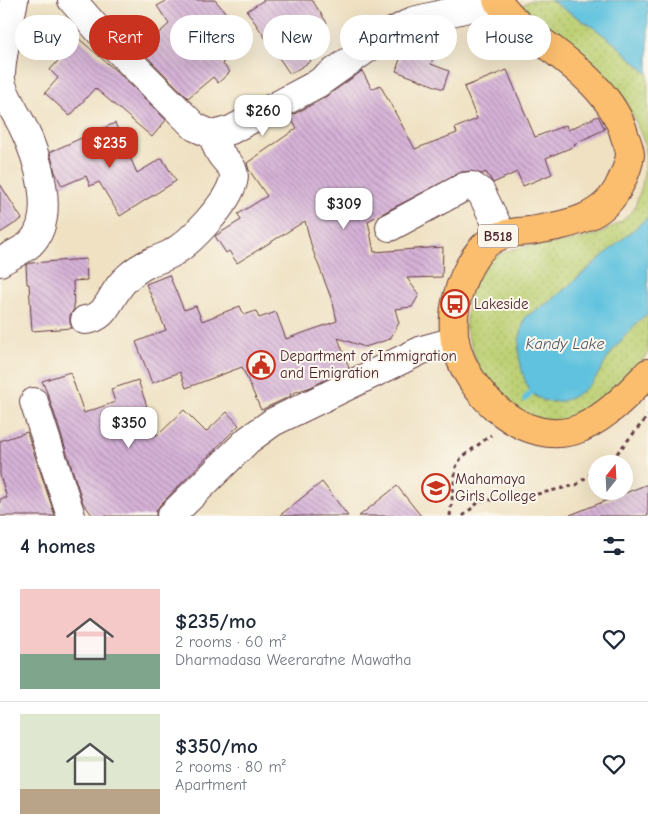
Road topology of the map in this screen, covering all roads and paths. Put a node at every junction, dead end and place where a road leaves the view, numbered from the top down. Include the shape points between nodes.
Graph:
1 (14, 0) edge
2 (72, 0) edge
3 (498, 1) edge
4 (213, 135) junction
5 (390, 227) dead end
6 (502, 235) junction
7 (0, 262) edge
8 (85, 320) dead end
9 (455, 341) junction
10 (648, 373) edge
11 (34, 402) dead end
12 (494, 407) junction
13 (648, 416) edge
14 (616, 455) edge
15 (588, 476) edge
16 (71, 516) edge
17 (171, 516) edge
18 (450, 516) edge
19 (463, 516) edge

1 - 7 street via 1,80 31,143 44,200 42,226 30,244
2 - 4 street via 195,127
3 - 4 street via 413,21 385,36 316,84 231,130
3 - 6 main road, B518 via 521,27 579,70 604,97 622,124 630,154 614,196 593,214 576,222
4 - 8 street via 216,146 234,173 224,199 188,242 171,254 136,270 124,280 100,316
5 - 6 street via 464,187 472,186 482,192
6 - 9 main road, B518 via 480,249 463,281 455,304
9 - 12 main road, B518 via 467,374
9 - 17 street via 422,350 273,422 248,440
10 - 12 main road, B518 via 605,415 567,432 544,432 525,426
11 - 16 street
12 - 18 path via 486,418 494,433 462,458 456,467
13 - 14 path
15 - 19 path via 576,486 529,496 480,501

